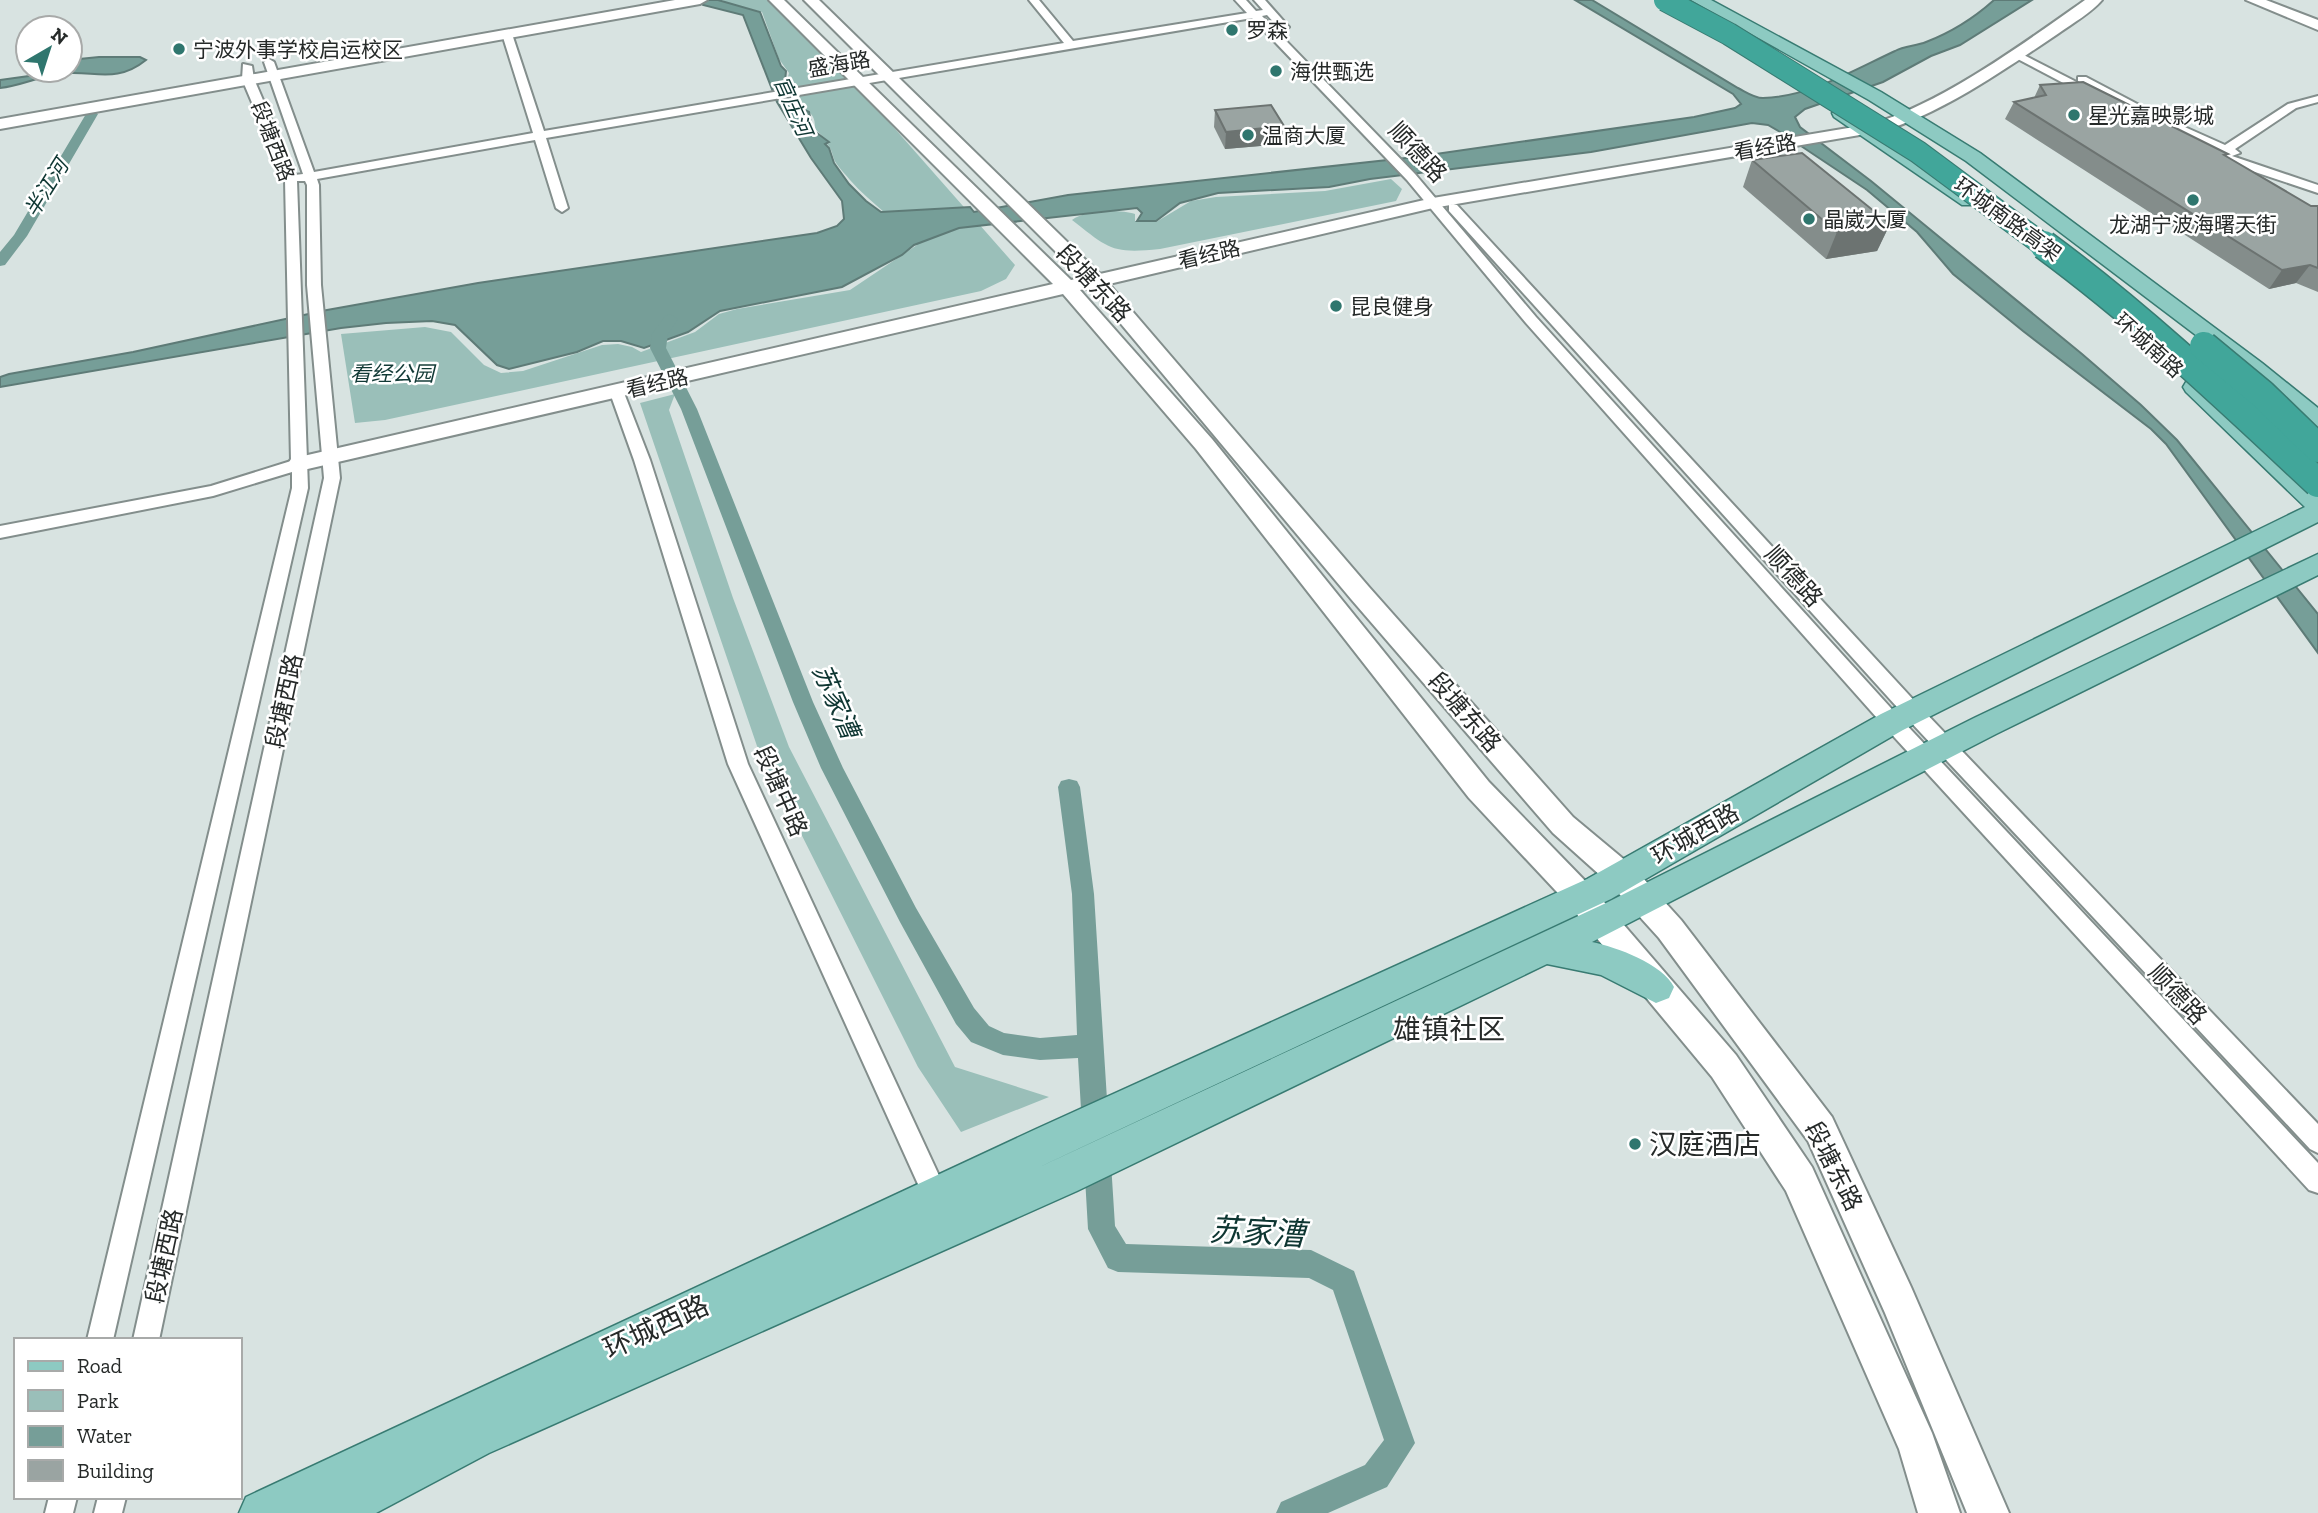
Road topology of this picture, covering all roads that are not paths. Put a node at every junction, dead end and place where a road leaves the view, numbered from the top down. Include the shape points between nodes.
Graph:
1 (629, 0) edge
2 (700, 0) edge
3 (776, 0) edge
4 (811, 0) edge
5 (1034, 0) edge
6 (1240, 0) edge
7 (1259, 0) edge
8 (1651, 0) edge
9 (1665, 0) edge
10 (1681, 0) edge
11 (1699, 0) edge
12 (2095, 0) edge
13 (2253, 0) edge
14 (1269, 12) junction
15 (1254, 15) junction
16 (2318, 25) edge
17 (507, 34) junction
18 (1072, 45) junction
19 (2020, 51) junction
20 (270, 69) junction
21 (248, 73) junction
22 (885, 76) junction
23 (858, 80) junction
24 (2318, 99) edge
25 (0, 109) edge
26 (1906, 115) junction
27 (0, 124) edge
28 (1856, 124) junction
29 (538, 136) junction
30 (2222, 153) junction
31 (310, 176) junction
32 (1417, 176) junction
33 (291, 180) junction
34 (2318, 181) edge
35 (2318, 189) edge
36 (1440, 202) junction
37 (562, 208) dead end
38 (1096, 280) junction
39 (1066, 286) junction
40 (617, 393) junction
41 (2318, 421) edge
42 (2318, 448) edge
43 (330, 456) junction
44 (299, 464) junction
45 (2318, 483) edge
46 (2318, 504) edge
47 (2318, 511) edge
48 (0, 532) edge
49 (2318, 562) edge
50 (1903, 717) junction
51 (1936, 752) junction
52 (1633, 888) junction
53 (1591, 909) junction
54 (1545, 947) junction
55 (1656, 987) junction
56 (2318, 1141) edge
57 (1056, 1159) junction
58 (2318, 1181) edge
59 (936, 1195) junction
60 (100, 1338) edge
61 (146, 1338) edge
62 (262, 1513) edge
63 (329, 1513) edge
64 (1939, 1513) edge
65 (1988, 1513) edge

1 - 20 main road
2 - 17 main road
3 - 23 main road, 段塘东路
4 - 22 main road, 段塘东路
5 - 18 street
6 - 15 street, 顺德路
7 - 14 street, 顺德路
8 - 28 main road, 环城南路
9 - 45 highway, 环城南路高架, bridge via 1729,34 1918,152 2101,287
10 - 42 highway, 环城南路高架, bridge via 1896,121 2121,278 2262,394
11 - 26 main road, 环城南路
12 - 19 main road, 看经路
13 - 16 main road
14 - 15 street, 盛海路
14 - 32 street, 顺德路 via 1403,153
15 - 18 street, 盛海路
15 - 32 street, 顺德路 via 1390,155
17 - 20 main road
17 - 29 street
18 - 22 street, 盛海路
19 - 26 main road, 看经路
19 - 30 street
20 - 21 main road
20 - 31 street, 段塘西路
21 - 25 main road via 138,85
21 - 27 main road
21 - 33 street, 段塘西路
22 - 23 street, 盛海路
22 - 38 main road, 段塘东路
23 - 29 street, 盛海路
23 - 39 main road, 段塘东路
24 - 30 street via 2292,106
26 - 28 main road, 看经路 via 1886,125
26 - 41 main road, 环城南路 via 2066,224
28 - 36 main road, 看经路 via 1810,140
28 - 46 main road, 环城南路 via 1967,199 2134,329
29 - 31 street, 盛海路
29 - 37 street
30 - 34 street
30 - 35 street
31 - 33 street, 盛海路
31 - 43 street, 段塘西路
32 - 36 street, 顺德路
33 - 44 street, 段塘西路
36 - 38 main road, 看经路
36 - 50 street, 顺德路 via 1531,320
38 - 39 main road, 看经路
38 - 52 main road, 段塘东路 via 1563,825
39 - 40 main road, 看经路
39 - 53 main road, 段塘东路 via 1204,444 1479,790
40 - 43 main road, 看经路
40 - 59 street, 段塘中路 via 738,764
43 - 44 main road, 看经路
43 - 61 street, 段塘西路 via 332,478
44 - 48 street via 213,491
44 - 60 street, 段塘西路 via 300,488
47 - 50 main road, 环城西路
49 - 51 main road, 环城西路
50 - 51 street, 顺德路
50 - 52 main road, 环城西路
51 - 52 main road, 环城西路
51 - 56 street, 顺德路
51 - 58 street, 顺德路
52 - 53 main road, 环城西路
52 - 65 main road, 段塘东路 via 1670,929 1820,1129
53 - 54 main road, 环城西路
53 - 55 main road, 段塘东路
53 - 57 main road, 环城西路 via 1160,1091
54 - 55 main road via 1608,961
54 - 57 main road, 环城西路 via 1161,1129
55 - 64 main road, 段塘东路 via 1724,1066 1799,1179 1918,1447
57 - 59 main road, 环城西路
57 - 63 main road, 环城西路 via 473,1437
59 - 62 main road, 环城西路

